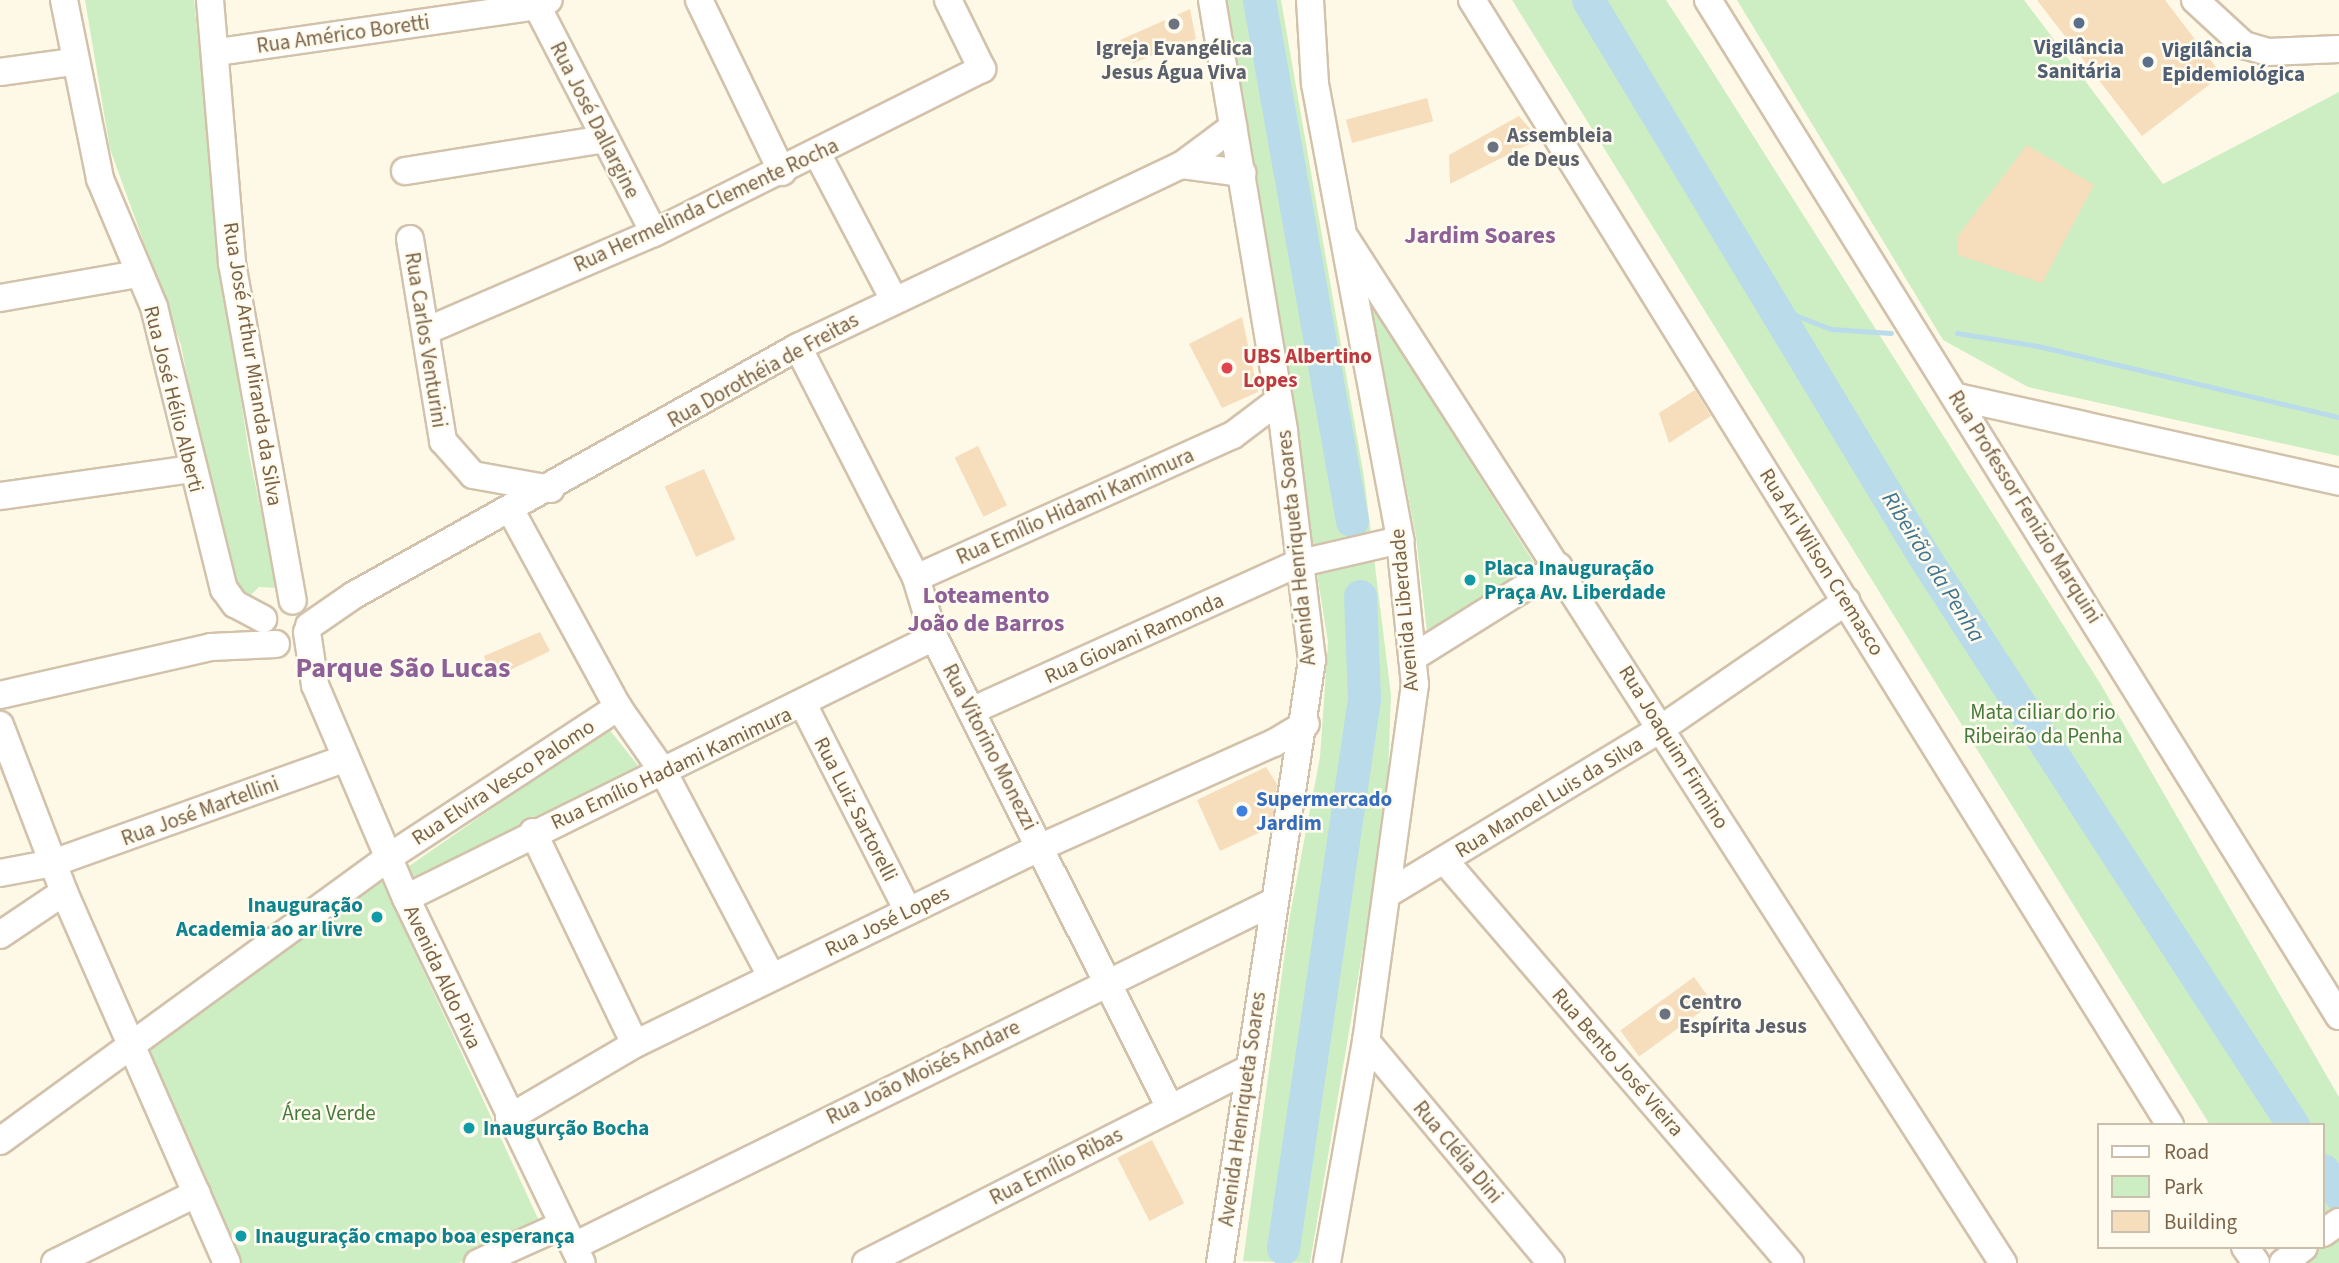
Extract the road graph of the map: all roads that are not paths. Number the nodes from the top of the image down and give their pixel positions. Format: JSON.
{"nodes":[{"id":1,"x":64,"y":0,"type":"edge"},
{"id":2,"x":210,"y":0,"type":"edge"},
{"id":3,"x":699,"y":0,"type":"edge"},
{"id":4,"x":948,"y":0,"type":"edge"},
{"id":5,"x":1212,"y":0,"type":"edge"},
{"id":6,"x":1310,"y":0,"type":"edge"},
{"id":7,"x":1472,"y":0,"type":"edge"},
{"id":8,"x":1708,"y":0,"type":"edge"},
{"id":9,"x":2195,"y":0,"type":"edge"},
{"id":10,"x":543,"y":3,"type":"edge"},
{"id":11,"x":2339,"y":49,"type":"edge"},
{"id":12,"x":218,"y":52,"type":"junction"},
{"id":13,"x":73,"y":62,"type":"junction"},
{"id":14,"x":0,"y":72,"type":"edge"},
{"id":15,"x":1233,"y":127,"type":"junction"},
{"id":16,"x":606,"y":139,"type":"junction"},
{"id":17,"x":818,"y":155,"type":"junction"},
{"id":18,"x":1182,"y":165,"type":"junction"},
{"id":19,"x":405,"y":171,"type":"dead end"},
{"id":20,"x":782,"y":172,"type":"junction"},
{"id":21,"x":1242,"y":173,"type":"junction"},
{"id":22,"x":654,"y":233,"type":"junction"},
{"id":23,"x":1343,"y":234,"type":"junction"},
{"id":24,"x":410,"y":239,"type":"dead end"},
{"id":25,"x":138,"y":274,"type":"junction"},
{"id":26,"x":0,"y":298,"type":"edge"},
{"id":27,"x":894,"y":300,"type":"junction"},
{"id":28,"x":426,"y":331,"type":"junction"},
{"id":29,"x":798,"y":347,"type":"junction"},
{"id":30,"x":1957,"y":397,"type":"junction"},
{"id":31,"x":1278,"y":401,"type":"junction"},
{"id":32,"x":1284,"y":432,"type":"junction"},
{"id":33,"x":1233,"y":435,"type":"junction"},
{"id":34,"x":192,"y":469,"type":"junction"},
{"id":35,"x":2339,"y":482,"type":"edge"},
{"id":36,"x":551,"y":489,"type":"junction"},
{"id":37,"x":0,"y":496,"type":"edge"},
{"id":38,"x":510,"y":509,"type":"junction"},
{"id":39,"x":1400,"y":540,"type":"junction"},
{"id":40,"x":1297,"y":564,"type":"junction"},
{"id":41,"x":1559,"y":566,"type":"junction"},
{"id":42,"x":916,"y":578,"type":"junction"},
{"id":43,"x":1847,"y":601,"type":"junction"},
{"id":44,"x":303,"y":617,"type":"junction"},
{"id":45,"x":263,"y":620,"type":"junction"},
{"id":46,"x":934,"y":638,"type":"junction"},
{"id":47,"x":279,"y":645,"type":"junction"},
{"id":48,"x":211,"y":647,"type":"junction"},
{"id":49,"x":1412,"y":659,"type":"junction"},
{"id":50,"x":315,"y":685,"type":"junction"},
{"id":51,"x":0,"y":695,"type":"edge"},
{"id":52,"x":804,"y":706,"type":"junction"},
{"id":53,"x":618,"y":707,"type":"junction"},
{"id":54,"x":971,"y":711,"type":"junction"},
{"id":55,"x":1306,"y":724,"type":"junction"},
{"id":56,"x":0,"y":725,"type":"edge"},
{"id":57,"x":1662,"y":729,"type":"junction"},
{"id":58,"x":1274,"y":743,"type":"junction"},
{"id":59,"x":1299,"y":757,"type":"junction"},
{"id":60,"x":346,"y":758,"type":"junction"},
{"id":61,"x":664,"y":773,"type":"junction"},
{"id":62,"x":533,"y":832,"type":"junction"},
{"id":63,"x":1041,"y":847,"type":"junction"},
{"id":64,"x":389,"y":857,"type":"junction"},
{"id":65,"x":1445,"y":861,"type":"junction"},
{"id":66,"x":53,"y":863,"type":"junction"},
{"id":67,"x":0,"y":873,"type":"edge"},
{"id":68,"x":64,"y":892,"type":"junction"},
{"id":69,"x":1387,"y":894,"type":"junction"},
{"id":70,"x":406,"y":898,"type":"junction"},
{"id":71,"x":1273,"y":902,"type":"junction"},
{"id":72,"x":908,"y":911,"type":"junction"},
{"id":73,"x":0,"y":935,"type":"edge"},
{"id":74,"x":771,"y":976,"type":"junction"},
{"id":75,"x":1106,"y":981,"type":"junction"},
{"id":76,"x":2339,"y":1016,"type":"edge"},
{"id":77,"x":1366,"y":1041,"type":"junction"},
{"id":78,"x":635,"y":1044,"type":"junction"},
{"id":79,"x":134,"y":1046,"type":"junction"},
{"id":80,"x":1246,"y":1070,"type":"junction"},
{"id":81,"x":1170,"y":1108,"type":"junction"},
{"id":82,"x":509,"y":1118,"type":"junction"},
{"id":83,"x":2168,"y":1123,"type":"edge"},
{"id":84,"x":0,"y":1141,"type":"edge"},
{"id":85,"x":197,"y":1193,"type":"junction"},
{"id":86,"x":573,"y":1245,"type":"edge"},
{"id":87,"x":2301,"y":1249,"type":"edge"},
{"id":88,"x":55,"y":1263,"type":"edge"},
{"id":89,"x":227,"y":1263,"type":"edge"},
{"id":90,"x":478,"y":1263,"type":"edge"},
{"id":91,"x":866,"y":1263,"type":"edge"},
{"id":92,"x":1220,"y":1263,"type":"edge"},
{"id":93,"x":1327,"y":1263,"type":"edge"},
{"id":94,"x":1551,"y":1263,"type":"edge"},
{"id":95,"x":1790,"y":1263,"type":"edge"},
{"id":96,"x":2003,"y":1263,"type":"edge"},
{"id":97,"x":2283,"y":1263,"type":"edge"}],
"edges":[{"from":1,"to":13,"type":"street","name":"Rua José Hélio Alberti"},
{"from":2,"to":12,"type":"street","name":"Rua José Arthur Miranda da Silva"},
{"from":3,"to":20,"type":"street"},
{"from":4,"to":17,"type":"street","name":"Rua Hermelinda Clemente Rocha"},
{"from":5,"to":15,"type":"street","name":"Avenida Henriqueta Soares"},
{"from":6,"to":23,"type":"street","name":"Avenida Liberdade"},
{"from":7,"to":43,"type":"street","name":"Rua Ari Wilson Cremasco"},
{"from":8,"to":30,"type":"street","name":"Rua Professor Fenizio Marquini"},
{"from":9,"to":11,"type":"street"},
{"from":10,"to":12,"type":"street","name":"Rua Américo Boretti"},
{"from":10,"to":16,"type":"street","name":"Rua José Dallargine"},
{"from":12,"to":44,"type":"street","name":"Rua José Arthur Miranda da Silva"},
{"from":13,"to":14,"type":"street"},
{"from":13,"to":25,"type":"street","name":"Rua José Hélio Alberti"},
{"from":15,"to":18,"type":"street","name":"Rua Dorothéia de Freitas"},
{"from":15,"to":21,"type":"street","name":"Avenida Henriqueta Soares"},
{"from":16,"to":19,"type":"street"},
{"from":16,"to":22,"type":"street","name":"Rua José Dallargine"},
{"from":17,"to":20,"type":"street","name":"Rua Hermelinda Clemente Rocha"},
{"from":17,"to":27,"type":"street"},
{"from":18,"to":21,"type":"street"},
{"from":18,"to":27,"type":"street","name":"Rua Dorothéia de Freitas"},
{"from":20,"to":22,"type":"street","name":"Rua Hermelinda Clemente Rocha"},
{"from":21,"to":31,"type":"street","name":"Avenida Henriqueta Soares"},
{"from":22,"to":28,"type":"street","name":"Rua Hermelinda Clemente Rocha"},
{"from":23,"to":39,"type":"street","name":"Avenida Liberdade"},
{"from":23,"to":41,"type":"street","name":"Rua Joaquim Firmino"},
{"from":24,"to":28,"type":"street","name":"Rua Carlos Venturini"},
{"from":25,"to":26,"type":"street"},
{"from":25,"to":34,"type":"street","name":"Rua José Hélio Alberti"},
{"from":27,"to":29,"type":"street","name":"Rua Dorothéia de Freitas"},
{"from":28,"to":36,"type":"street","name":"Rua Carlos Venturini"},
{"from":29,"to":36,"type":"street","name":"Rua Dorothéia de Freitas"},
{"from":29,"to":42,"type":"street","name":"Rua Vitorino Monezzi"},
{"from":30,"to":35,"type":"street"},
{"from":30,"to":76,"type":"street","name":"Rua Professor Fenizio Marquini"},
{"from":31,"to":32,"type":"street","name":"Avenida Henriqueta Soares"},
{"from":31,"to":33,"type":"street","name":"Rua Emílio Hidami Kamimura"},
{"from":32,"to":33,"type":"street","name":"Rua Emílio Hidami Kamimura"},
{"from":32,"to":40,"type":"street","name":"Avenida Henriqueta Soares"},
{"from":33,"to":42,"type":"street","name":"Rua Emílio Hidami Kamimura"},
{"from":34,"to":37,"type":"street"},
{"from":34,"to":45,"type":"street","name":"Rua José Hélio Alberti"},
{"from":36,"to":38,"type":"street","name":"Rua Dorothéia de Freitas"},
{"from":38,"to":44,"type":"street","name":"Rua Dorothéia de Freitas"},
{"from":38,"to":53,"type":"street","name":"Rua Elvira Vesco Palomo"},
{"from":39,"to":40,"type":"street","name":"Rua Giovani Ramonda"},
{"from":39,"to":49,"type":"street","name":"Avenida Liberdade"},
{"from":40,"to":54,"type":"street","name":"Rua Giovani Ramonda"},
{"from":40,"to":55,"type":"street","name":"Avenida Henriqueta Soares"},
{"from":41,"to":49,"type":"street"},
{"from":41,"to":57,"type":"street","name":"Rua Joaquim Firmino"},
{"from":42,"to":46,"type":"street","name":"Rua Vitorino Monezzi"},
{"from":43,"to":57,"type":"street","name":"Rua Manoel Luis da Silva"},
{"from":43,"to":83,"type":"street","name":"Rua Ari Wilson Cremasco"},
{"from":44,"to":45,"type":"street"},
{"from":44,"to":47,"type":"street"},
{"from":44,"to":50,"type":"street","name":"Avenida Aldo Piva"},
{"from":45,"to":47,"type":"street"},
{"from":45,"to":48,"type":"street"},
{"from":46,"to":52,"type":"street","name":"Rua Emílio Hadami Kamimura"},
{"from":46,"to":54,"type":"street","name":"Rua Vitorino Monezzi"},
{"from":47,"to":48,"type":"street"},
{"from":47,"to":50,"type":"street","name":"Avenida Aldo Piva"},
{"from":48,"to":51,"type":"street"},
{"from":49,"to":69,"type":"street","name":"Avenida Liberdade"},
{"from":50,"to":60,"type":"street","name":"Avenida Aldo Piva"},
{"from":52,"to":61,"type":"street","name":"Rua Emílio Hadami Kamimura"},
{"from":52,"to":72,"type":"street","name":"Rua Luiz Sartorelli"},
{"from":53,"to":61,"type":"street","name":"Rua Elvira Vesco Palomo"},
{"from":53,"to":64,"type":"street","name":"Rua Elvira Vesco Palomo"},
{"from":54,"to":63,"type":"street","name":"Rua Vitorino Monezzi"},
{"from":55,"to":58,"type":"street","name":"Rua José Lopes"},
{"from":55,"to":59,"type":"street","name":"Avenida Henriqueta Soares"},
{"from":56,"to":66,"type":"street"},
{"from":57,"to":65,"type":"street","name":"Rua Manoel Luis da Silva"},
{"from":57,"to":96,"type":"street","name":"Rua Joaquim Firmino"},
{"from":58,"to":59,"type":"street"},
{"from":58,"to":63,"type":"street","name":"Rua José Lopes"},
{"from":59,"to":71,"type":"street","name":"Avenida Henriqueta Soares"},
{"from":60,"to":64,"type":"street","name":"Avenida Aldo Piva"},
{"from":60,"to":66,"type":"street","name":"Rua José Martellini"},
{"from":61,"to":62,"type":"street","name":"Rua Emílio Hadami Kamimura"},
{"from":61,"to":74,"type":"street","name":"Rua Elvira Vesco Palomo"},
{"from":62,"to":70,"type":"street","name":"Rua Emílio Hadami Kamimura"},
{"from":62,"to":78,"type":"street"},
{"from":63,"to":72,"type":"street","name":"Rua José Lopes"},
{"from":63,"to":75,"type":"street","name":"Rua Vitorino Monezzi"},
{"from":64,"to":70,"type":"street","name":"Avenida Aldo Piva"},
{"from":64,"to":79,"type":"street","name":"Rua Elvira Vesco Palomo"},
{"from":65,"to":69,"type":"street","name":"Rua Manoel Luis da Silva"},
{"from":65,"to":95,"type":"street","name":"Rua Bento José Vieira"},
{"from":66,"to":67,"type":"street","name":"Rua José Martellini"},
{"from":66,"to":68,"type":"street"},
{"from":68,"to":73,"type":"street"},
{"from":68,"to":79,"type":"street"},
{"from":69,"to":77,"type":"street","name":"Avenida Liberdade"},
{"from":70,"to":82,"type":"street","name":"Avenida Aldo Piva"},
{"from":71,"to":75,"type":"street","name":"Rua João Moisés Andare"},
{"from":71,"to":80,"type":"street","name":"Avenida Henriqueta Soares"},
{"from":72,"to":74,"type":"street","name":"Rua José Lopes"},
{"from":74,"to":78,"type":"street","name":"Rua José Lopes"},
{"from":75,"to":81,"type":"street","name":"Rua Vitorino Monezzi"},
{"from":75,"to":86,"type":"street","name":"Rua João Moisés Andare"},
{"from":77,"to":93,"type":"street","name":"Avenida Liberdade"},
{"from":77,"to":94,"type":"street","name":"Rua Clélia Dini"},
{"from":78,"to":82,"type":"street","name":"Rua José Lopes"},
{"from":79,"to":84,"type":"street","name":"Rua Elvira Vesco Palomo"},
{"from":79,"to":85,"type":"street"},
{"from":80,"to":81,"type":"street","name":"Rua Emílio Ribas"},
{"from":80,"to":92,"type":"street","name":"Avenida Henriqueta Soares"},
{"from":81,"to":91,"type":"street","name":"Rua Emílio Ribas"},
{"from":82,"to":86,"type":"street","name":"Avenida Aldo Piva"},
{"from":85,"to":88,"type":"street"},
{"from":85,"to":89,"type":"street"},
{"from":86,"to":90,"type":"street","name":"Rua João Moisés Andare"},
{"from":87,"to":97,"type":"street"}]}
